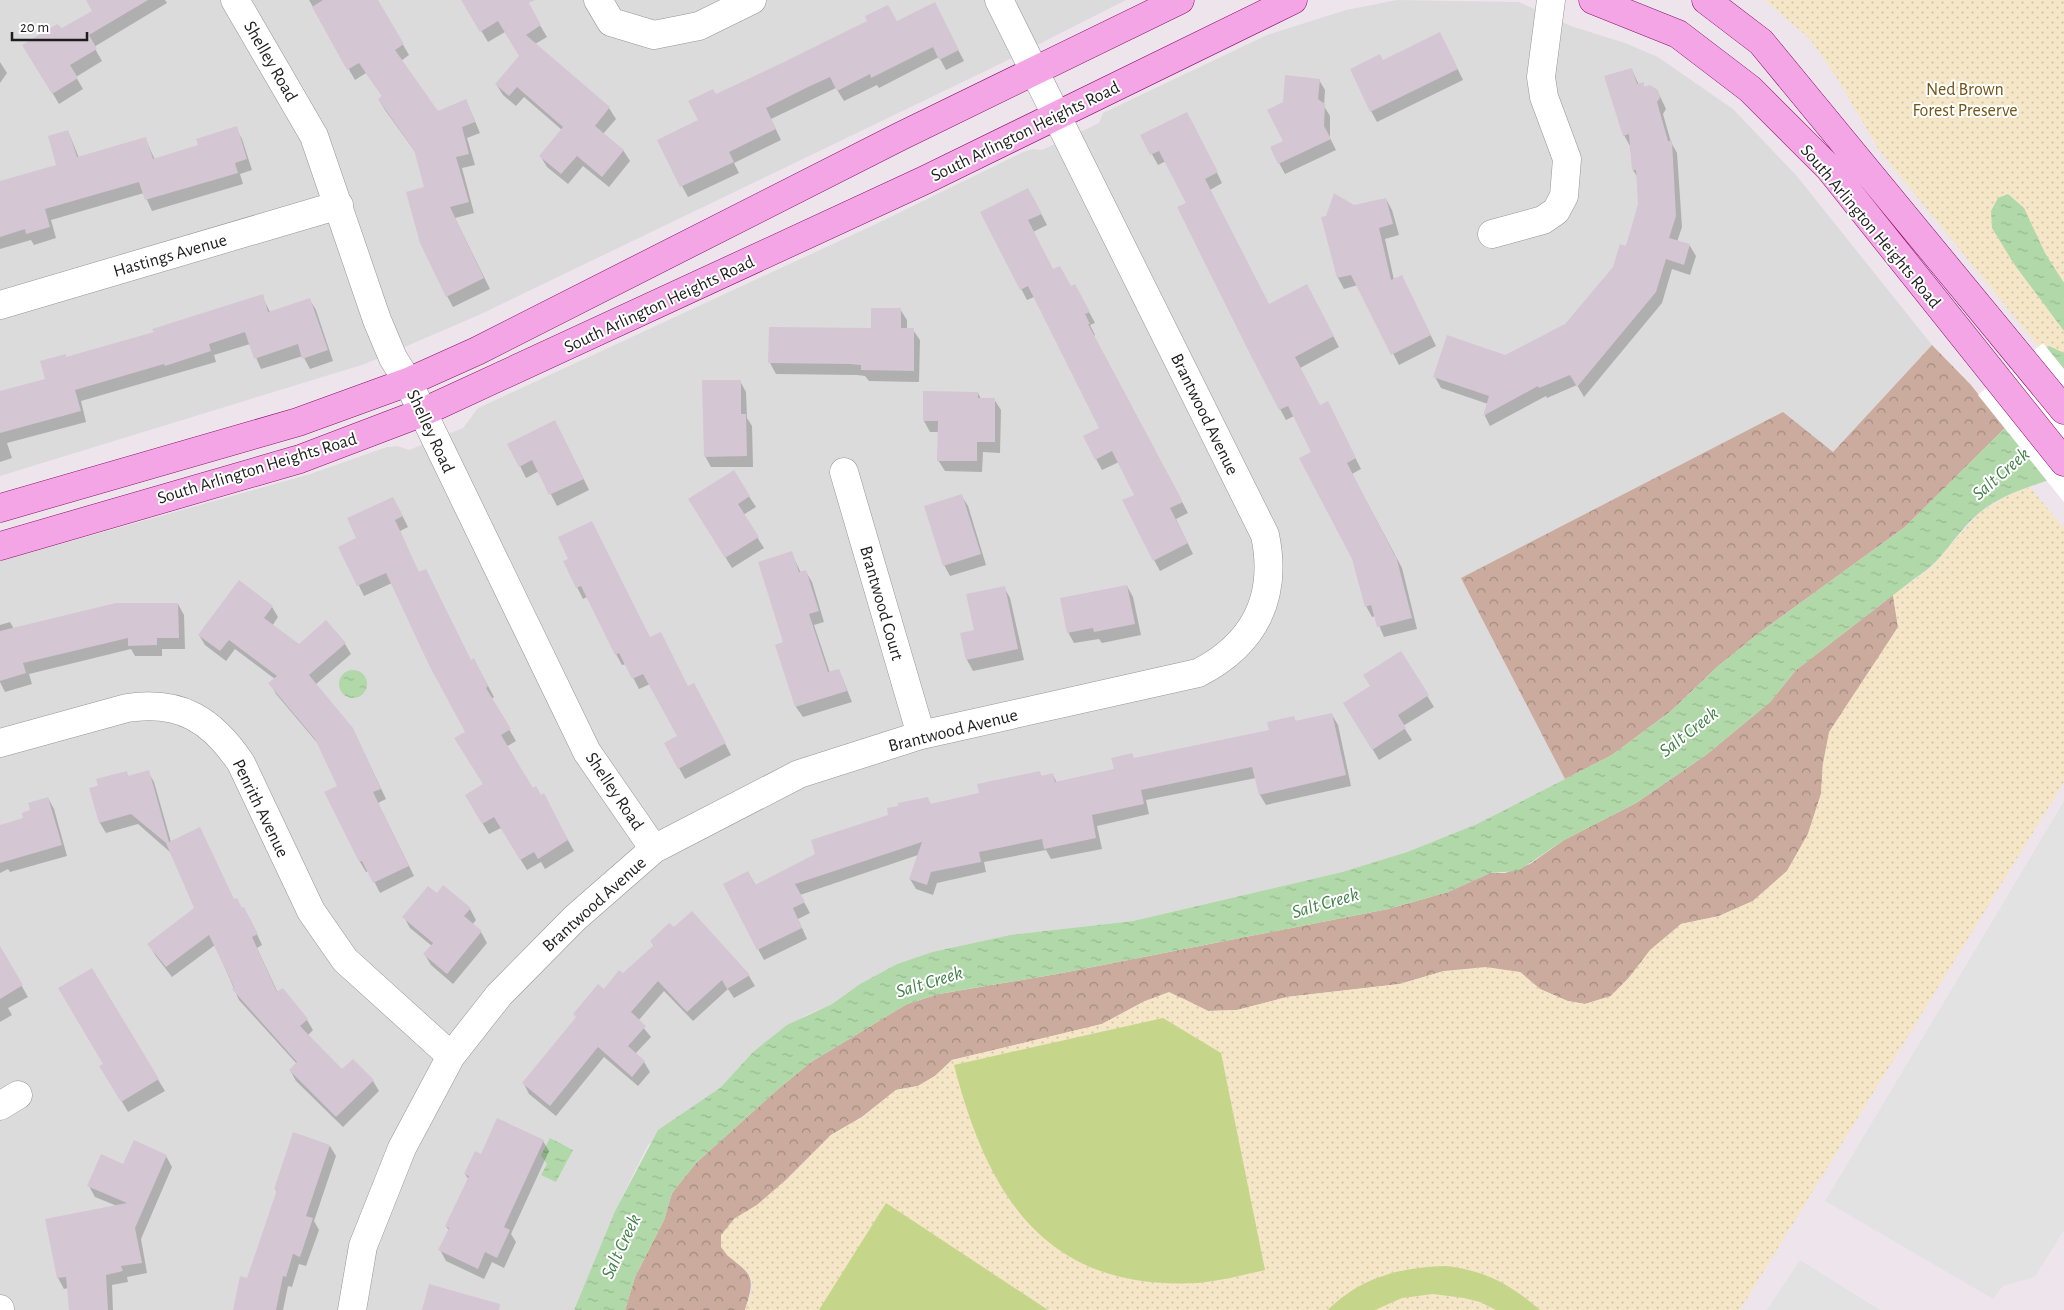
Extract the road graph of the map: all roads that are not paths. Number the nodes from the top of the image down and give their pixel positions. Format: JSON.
{"nodes":[{"id":1,"x":235,"y":0,"type":"edge"},
{"id":2,"x":598,"y":0,"type":"edge"},
{"id":3,"x":752,"y":0,"type":"edge"},
{"id":4,"x":999,"y":0,"type":"edge"},
{"id":5,"x":1180,"y":0,"type":"edge"},
{"id":6,"x":1293,"y":0,"type":"edge"},
{"id":7,"x":1551,"y":0,"type":"edge"},
{"id":8,"x":1593,"y":0,"type":"edge"},
{"id":9,"x":1706,"y":0,"type":"edge"},
{"id":10,"x":1035,"y":71,"type":"junction"},
{"id":11,"x":1058,"y":115,"type":"junction"},
{"id":12,"x":339,"y":206,"type":"junction"},
{"id":13,"x":1492,"y":234,"type":"dead end"},
{"id":14,"x":0,"y":305,"type":"edge"},
{"id":15,"x":408,"y":382,"type":"junction"},
{"id":16,"x":2064,"y":410,"type":"edge"},
{"id":17,"x":421,"y":413,"type":"junction"},
{"id":18,"x":2064,"y":462,"type":"edge"},
{"id":19,"x":844,"y":472,"type":"dead end"},
{"id":20,"x":0,"y":508,"type":"edge"},
{"id":21,"x":0,"y":546,"type":"edge"},
{"id":22,"x":921,"y":735,"type":"junction"},
{"id":23,"x":0,"y":743,"type":"edge"},
{"id":24,"x":654,"y":849,"type":"junction"},
{"id":25,"x":451,"y":1056,"type":"junction"},
{"id":26,"x":352,"y":1310,"type":"edge"}],
"edges":[{"from":1,"to":12,"type":"street","name":"Shelley Road"},
{"from":2,"to":3,"type":"street"},
{"from":4,"to":10,"type":"street","name":"Brantwood Avenue"},
{"from":5,"to":10,"type":"main road","name":"South Arlington Heights Road"},
{"from":6,"to":11,"type":"main road","name":"South Arlington Heights Road"},
{"from":7,"to":13,"type":"street"},
{"from":8,"to":18,"type":"main road","name":"South Arlington Heights Road"},
{"from":9,"to":16,"type":"main road","name":"South Arlington Heights Road"},
{"from":10,"to":11,"type":"street","name":"Brantwood Avenue"},
{"from":10,"to":15,"type":"main road","name":"South Arlington Heights Road"},
{"from":11,"to":17,"type":"main road","name":"South Arlington Heights Road"},
{"from":11,"to":22,"type":"street","name":"Brantwood Avenue"},
{"from":12,"to":14,"type":"street","name":"Hastings Avenue"},
{"from":12,"to":15,"type":"street","name":"Shelley Road"},
{"from":15,"to":17,"type":"street","name":"Shelley Road"},
{"from":15,"to":20,"type":"main road","name":"South Arlington Heights Road"},
{"from":17,"to":21,"type":"main road","name":"South Arlington Heights Road"},
{"from":17,"to":24,"type":"street","name":"Shelley Road"},
{"from":19,"to":22,"type":"street","name":"Brantwood Court"},
{"from":22,"to":24,"type":"street","name":"Brantwood Avenue"},
{"from":23,"to":25,"type":"street","name":"Penrith Avenue"},
{"from":24,"to":25,"type":"street","name":"Brantwood Avenue"},
{"from":25,"to":26,"type":"street","name":"Brantwood Avenue"}]}
